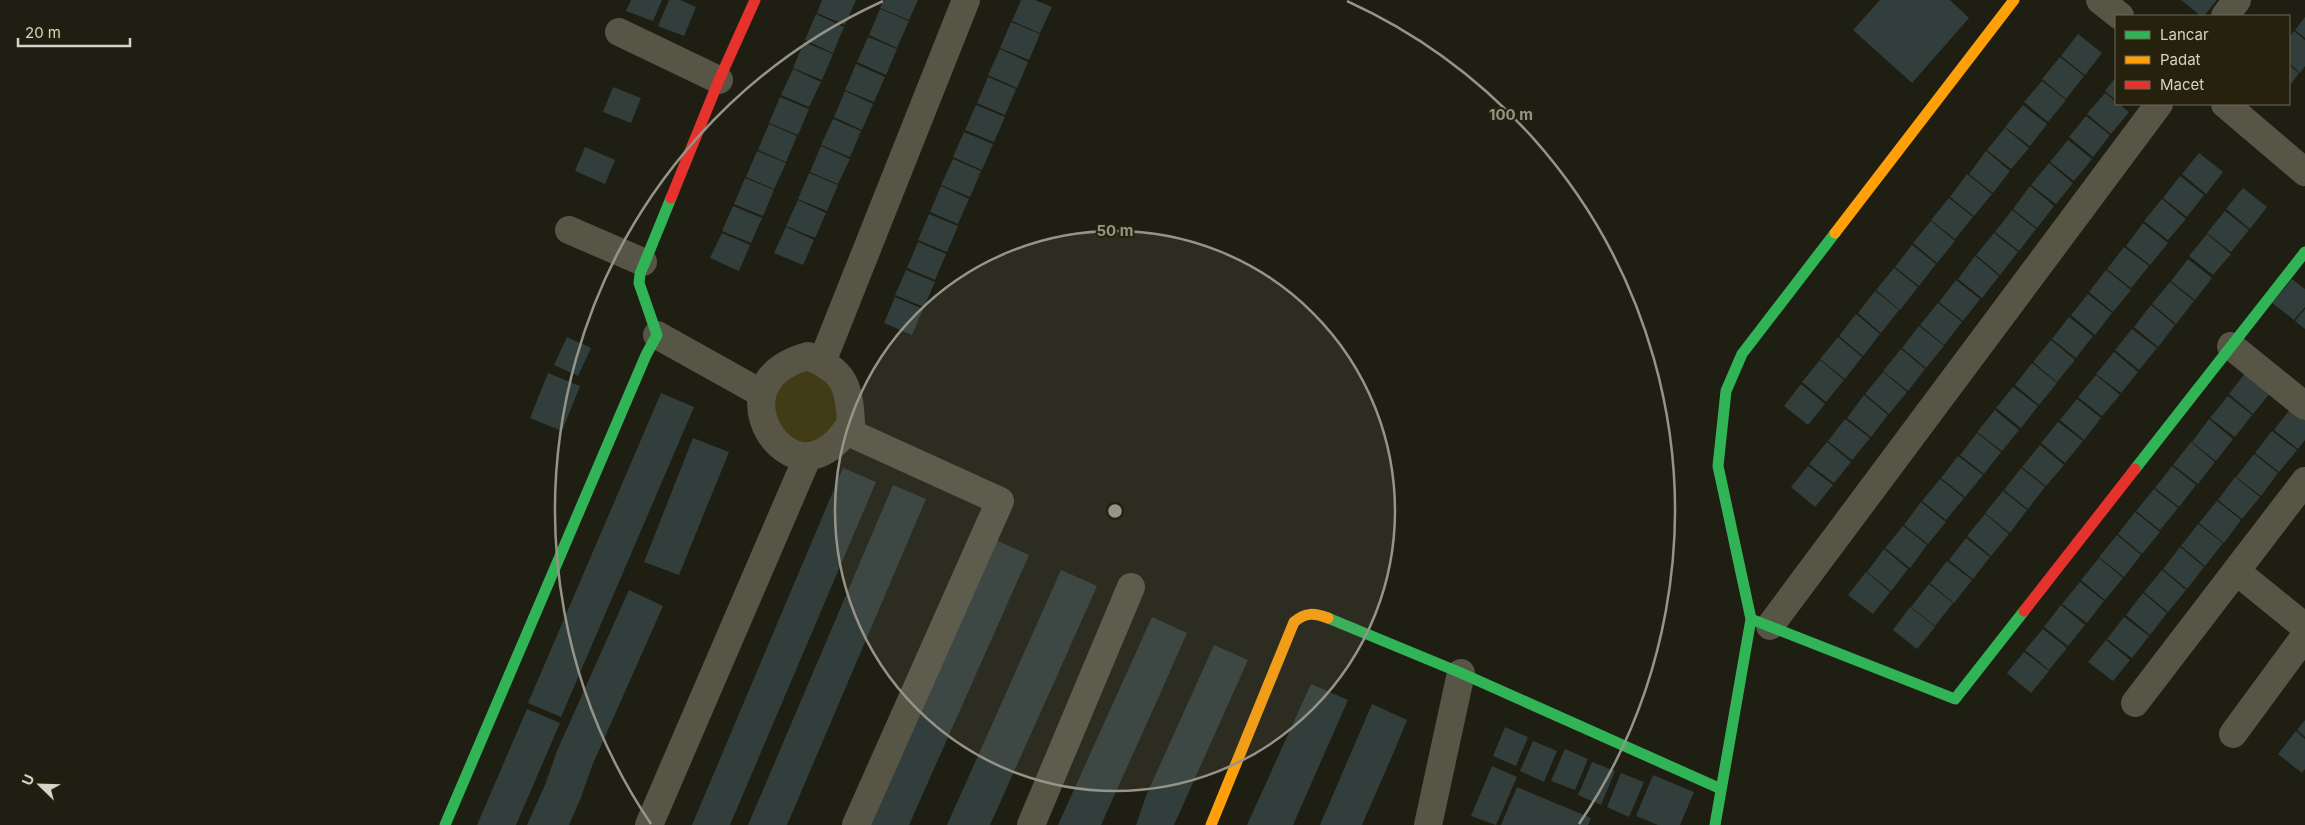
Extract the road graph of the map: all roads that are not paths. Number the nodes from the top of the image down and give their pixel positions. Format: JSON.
{"nodes":[{"id":1,"x":755,"y":0,"type":"edge"},
{"id":2,"x":966,"y":0,"type":"edge"},
{"id":3,"x":2014,"y":0,"type":"edge"},
{"id":4,"x":2100,"y":0,"type":"edge"},
{"id":5,"x":2237,"y":0,"type":"edge"},
{"id":6,"x":2119,"y":15,"type":"edge"},
{"id":7,"x":2226,"y":15,"type":"edge"},
{"id":8,"x":619,"y":32,"type":"dead end"},
{"id":9,"x":719,"y":80,"type":"junction"},
{"id":10,"x":2158,"y":105,"type":"edge"},
{"id":11,"x":2226,"y":105,"type":"edge"},
{"id":12,"x":2305,"y":172,"type":"edge"},
{"id":13,"x":569,"y":230,"type":"dead end"},
{"id":14,"x":2305,"y":252,"type":"edge"},
{"id":15,"x":643,"y":262,"type":"junction"},
{"id":16,"x":657,"y":335,"type":"junction"},
{"id":17,"x":2231,"y":346,"type":"junction"},
{"id":18,"x":822,"y":362,"type":"junction"},
{"id":19,"x":761,"y":393,"type":"junction"},
{"id":20,"x":2305,"y":406,"type":"edge"},
{"id":21,"x":846,"y":430,"type":"junction"},
{"id":22,"x":808,"y":456,"type":"junction"},
{"id":23,"x":2305,"y":481,"type":"edge"},
{"id":24,"x":2236,"y":571,"type":"junction"},
{"id":25,"x":1131,"y":586,"type":"dead end"},
{"id":26,"x":1760,"y":622,"type":"junction"},
{"id":27,"x":2305,"y":627,"type":"edge"},
{"id":28,"x":2305,"y":636,"type":"edge"},
{"id":29,"x":1461,"y":673,"type":"junction"},
{"id":30,"x":2135,"y":703,"type":"dead end"},
{"id":31,"x":2233,"y":734,"type":"dead end"},
{"id":32,"x":1721,"y":789,"type":"junction"},
{"id":33,"x":445,"y":825,"type":"edge"},
{"id":34,"x":649,"y":825,"type":"edge"},
{"id":35,"x":856,"y":825,"type":"edge"},
{"id":36,"x":1031,"y":825,"type":"edge"},
{"id":37,"x":1211,"y":825,"type":"edge"},
{"id":38,"x":1428,"y":825,"type":"edge"},
{"id":39,"x":1715,"y":825,"type":"edge"}],
"edges":[{"from":1,"to":9,"type":"street"},
{"from":2,"to":18,"type":"street"},
{"from":3,"to":26,"type":"street"},
{"from":4,"to":6,"type":"street"},
{"from":5,"to":7,"type":"street"},
{"from":8,"to":9,"type":"street"},
{"from":9,"to":15,"type":"street"},
{"from":10,"to":26,"type":"street"},
{"from":11,"to":12,"type":"street"},
{"from":13,"to":15,"type":"street"},
{"from":14,"to":17,"type":"street"},
{"from":15,"to":16,"type":"street"},
{"from":16,"to":19,"type":"street"},
{"from":16,"to":33,"type":"street"},
{"from":17,"to":20,"type":"street"},
{"from":17,"to":26,"type":"street"},
{"from":18,"to":19,"type":"street"},
{"from":18,"to":21,"type":"street"},
{"from":19,"to":22,"type":"street"},
{"from":21,"to":22,"type":"street"},
{"from":21,"to":35,"type":"street"},
{"from":22,"to":34,"type":"street"},
{"from":23,"to":24,"type":"street"},
{"from":24,"to":27,"type":"street"},
{"from":24,"to":30,"type":"street"},
{"from":25,"to":36,"type":"street"},
{"from":26,"to":32,"type":"street"},
{"from":28,"to":31,"type":"street"},
{"from":29,"to":32,"type":"street"},
{"from":29,"to":37,"type":"street"},
{"from":29,"to":38,"type":"street"},
{"from":32,"to":39,"type":"street"}]}
